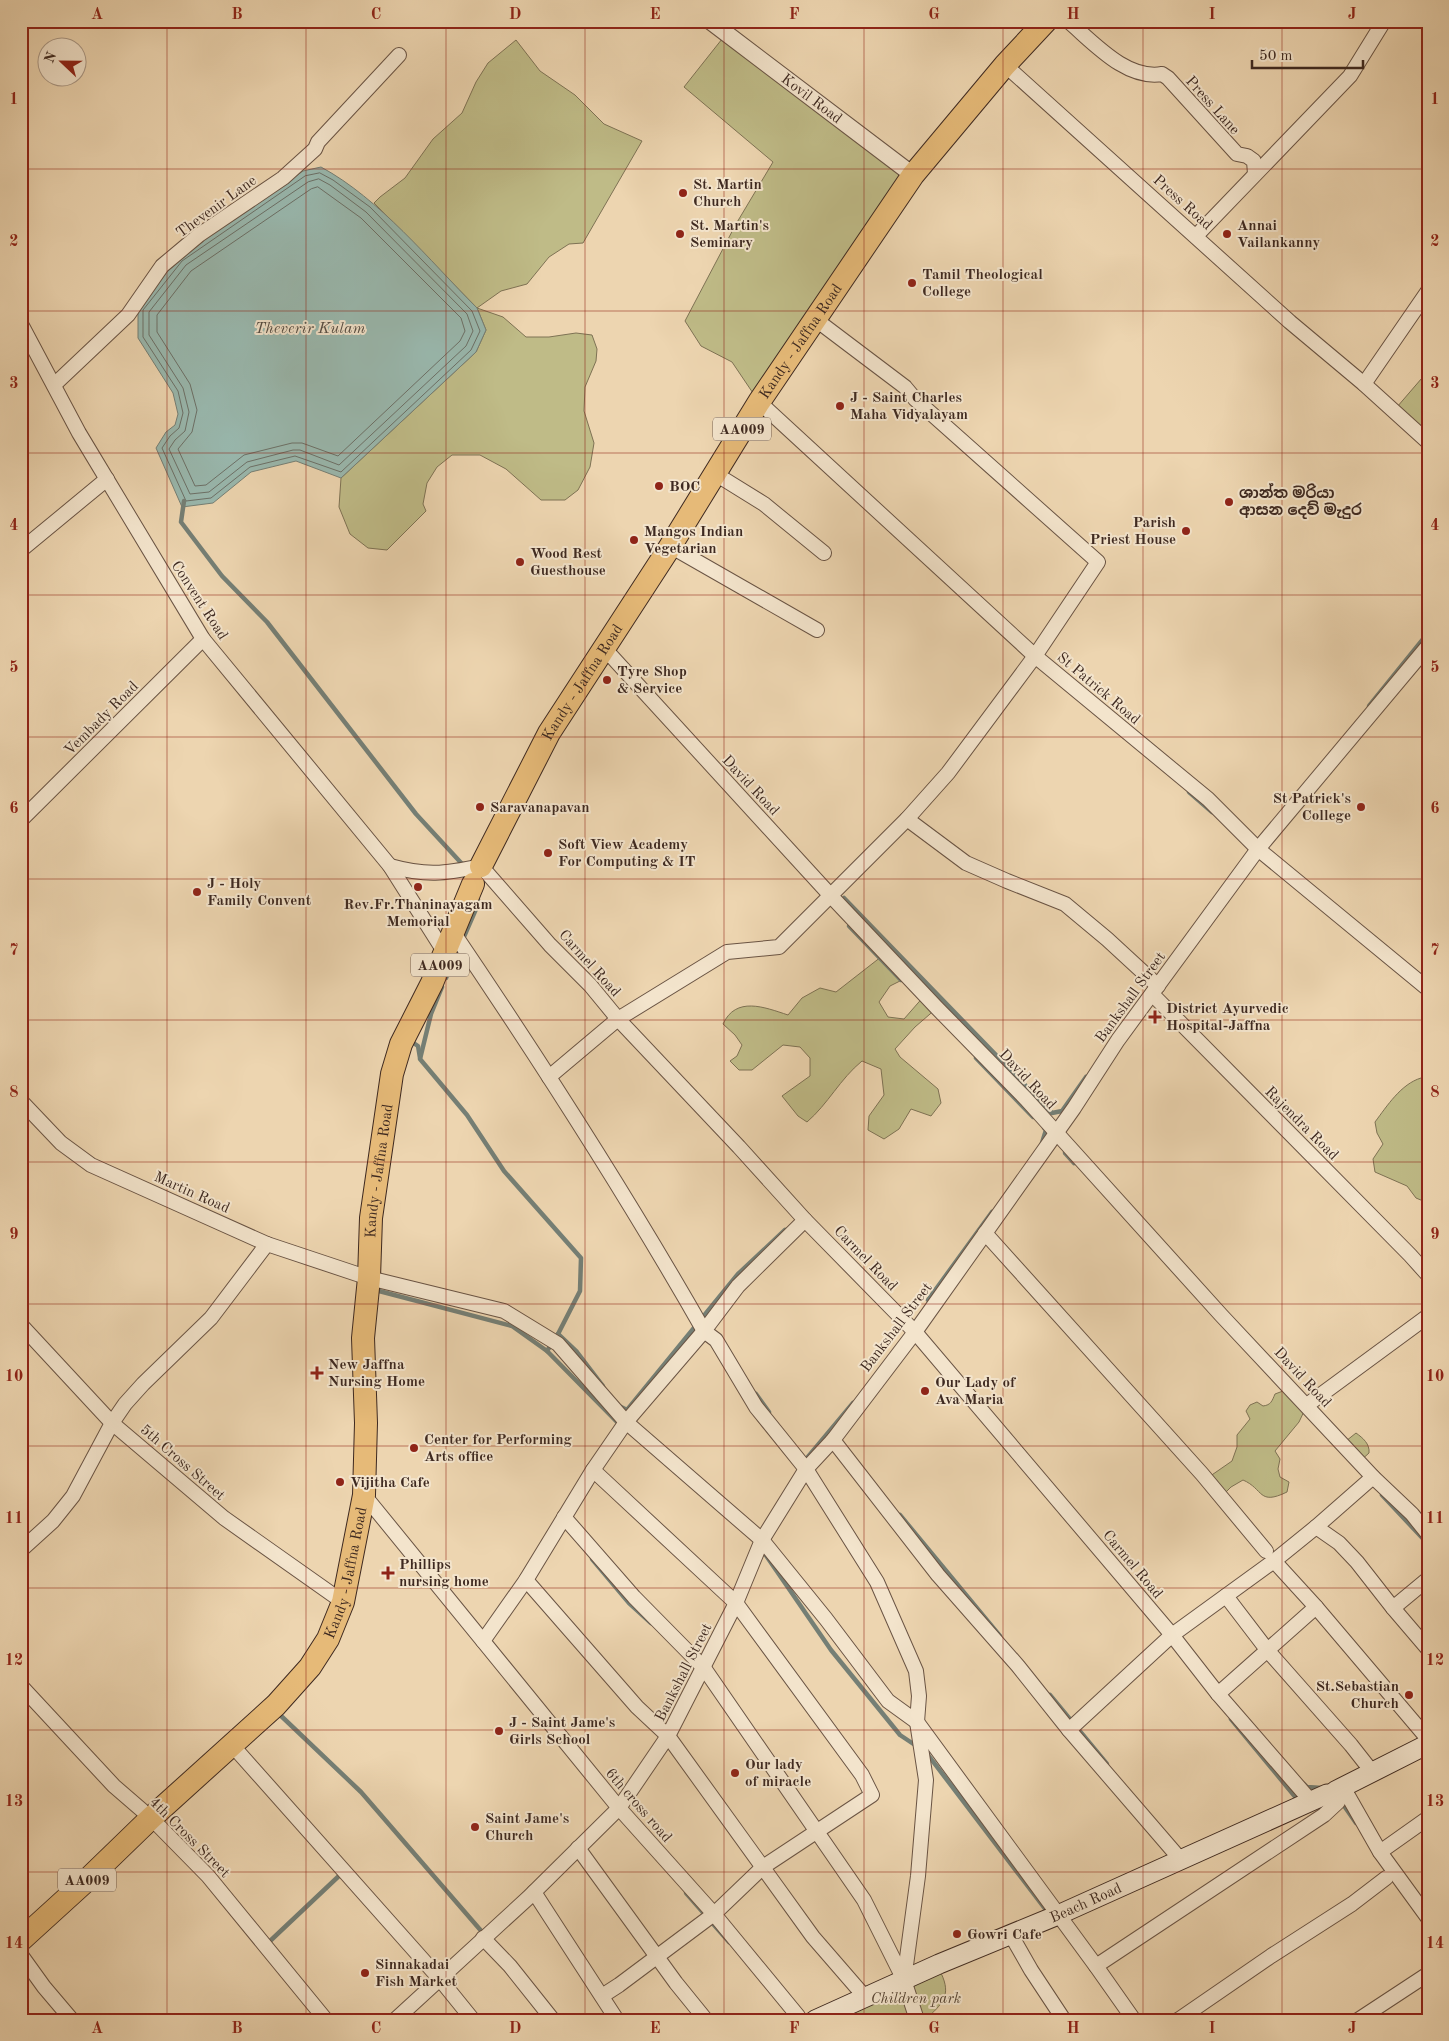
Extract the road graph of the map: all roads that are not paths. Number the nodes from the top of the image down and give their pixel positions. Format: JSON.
{"nodes":[{"id":1,"x":710,"y":21,"type":"edge"},
{"id":2,"x":1046,"y":21,"type":"edge"},
{"id":3,"x":1068,"y":21,"type":"edge"},
{"id":4,"x":1384,"y":21,"type":"edge"},
{"id":5,"x":399,"y":54,"type":"dead end"},
{"id":6,"x":1005,"y":65,"type":"junction"},
{"id":7,"x":1255,"y":174,"type":"junction"},
{"id":8,"x":913,"y":175,"type":"junction"},
{"id":9,"x":1196,"y":236,"type":"junction"},
{"id":10,"x":1428,"y":291,"type":"edge"},
{"id":11,"x":815,"y":319,"type":"junction"},
{"id":12,"x":21,"y":324,"type":"edge"},
{"id":13,"x":1364,"y":384,"type":"junction"},
{"id":14,"x":54,"y":386,"type":"junction"},
{"id":15,"x":759,"y":402,"type":"junction"},
{"id":16,"x":1428,"y":442,"type":"edge"},
{"id":17,"x":714,"y":473,"type":"junction"},
{"id":18,"x":107,"y":479,"type":"junction"},
{"id":19,"x":670,"y":546,"type":"junction"},
{"id":20,"x":21,"y":550,"type":"edge"},
{"id":21,"x":824,"y":553,"type":"dead end"},
{"id":22,"x":817,"y":630,"type":"dead end"},
{"id":23,"x":203,"y":639,"type":"junction"},
{"id":24,"x":1428,"y":646,"type":"edge"},
{"id":25,"x":604,"y":648,"type":"junction"},
{"id":26,"x":1035,"y":656,"type":"junction"},
{"id":27,"x":907,"y":819,"type":"junction"},
{"id":28,"x":21,"y":820,"type":"edge"},
{"id":29,"x":1258,"y":850,"type":"junction"},
{"id":30,"x":390,"y":866,"type":"junction"},
{"id":31,"x":477,"y":875,"type":"junction"},
{"id":32,"x":831,"y":896,"type":"junction"},
{"id":33,"x":453,"y":932,"type":"junction"},
{"id":34,"x":445,"y":953,"type":"junction"},
{"id":35,"x":1428,"y":989,"type":"edge"},
{"id":36,"x":1155,"y":990,"type":"junction"},
{"id":37,"x":618,"y":1019,"type":"junction"},
{"id":38,"x":549,"y":1078,"type":"junction"},
{"id":39,"x":21,"y":1101,"type":"edge"},
{"id":40,"x":1055,"y":1132,"type":"junction"},
{"id":41,"x":805,"y":1220,"type":"junction"},
{"id":42,"x":985,"y":1233,"type":"junction"},
{"id":43,"x":267,"y":1244,"type":"junction"},
{"id":44,"x":1428,"y":1275,"type":"edge"},
{"id":45,"x":369,"y":1278,"type":"junction"},
{"id":46,"x":1428,"y":1316,"type":"edge"},
{"id":47,"x":21,"y":1325,"type":"edge"},
{"id":48,"x":704,"y":1331,"type":"junction"},
{"id":49,"x":915,"y":1332,"type":"junction"},
{"id":50,"x":1307,"y":1406,"type":"junction"},
{"id":51,"x":626,"y":1422,"type":"junction"},
{"id":52,"x":112,"y":1423,"type":"junction"},
{"id":53,"x":832,"y":1440,"type":"junction"},
{"id":54,"x":806,"y":1469,"type":"junction"},
{"id":55,"x":593,"y":1470,"type":"junction"},
{"id":56,"x":1373,"y":1477,"type":"junction"},
{"id":57,"x":364,"y":1495,"type":"junction"},
{"id":58,"x":564,"y":1517,"type":"junction"},
{"id":59,"x":1316,"y":1527,"type":"junction"},
{"id":60,"x":1428,"y":1534,"type":"edge"},
{"id":61,"x":762,"y":1540,"type":"junction"},
{"id":62,"x":21,"y":1550,"type":"edge"},
{"id":63,"x":1270,"y":1556,"type":"junction"},
{"id":64,"x":1428,"y":1578,"type":"edge"},
{"id":65,"x":526,"y":1580,"type":"junction"},
{"id":66,"x":1226,"y":1596,"type":"junction"},
{"id":67,"x":343,"y":1602,"type":"junction"},
{"id":68,"x":736,"y":1603,"type":"junction"},
{"id":69,"x":1316,"y":1607,"type":"junction"},
{"id":70,"x":1393,"y":1608,"type":"junction"},
{"id":71,"x":1172,"y":1635,"type":"junction"},
{"id":72,"x":483,"y":1641,"type":"junction"},
{"id":73,"x":1428,"y":1649,"type":"edge"},
{"id":74,"x":1268,"y":1651,"type":"junction"},
{"id":75,"x":704,"y":1668,"type":"junction"},
{"id":76,"x":21,"y":1686,"type":"edge"},
{"id":77,"x":1218,"y":1694,"type":"junction"},
{"id":78,"x":917,"y":1722,"type":"junction"},
{"id":79,"x":1069,"y":1730,"type":"junction"},
{"id":80,"x":668,"y":1736,"type":"junction"},
{"id":81,"x":1428,"y":1739,"type":"edge"},
{"id":82,"x":1428,"y":1744,"type":"edge"},
{"id":83,"x":232,"y":1745,"type":"junction"},
{"id":84,"x":1372,"y":1773,"type":"junction"},
{"id":85,"x":1329,"y":1793,"type":"junction"},
{"id":86,"x":618,"y":1808,"type":"junction"},
{"id":87,"x":151,"y":1818,"type":"junction"},
{"id":88,"x":1428,"y":1818,"type":"edge"},
{"id":89,"x":816,"y":1831,"type":"junction"},
{"id":90,"x":578,"y":1848,"type":"junction"},
{"id":91,"x":1380,"y":1852,"type":"junction"},
{"id":92,"x":1181,"y":1860,"type":"junction"},
{"id":93,"x":763,"y":1867,"type":"junction"},
{"id":94,"x":1386,"y":1878,"type":"dead end"},
{"id":95,"x":534,"y":1892,"type":"junction"},
{"id":96,"x":714,"y":1914,"type":"junction"},
{"id":97,"x":1058,"y":1916,"type":"junction"},
{"id":98,"x":1428,"y":1918,"type":"edge"},
{"id":99,"x":1011,"y":1935,"type":"junction"},
{"id":100,"x":483,"y":1938,"type":"junction"},
{"id":101,"x":21,"y":1940,"type":"edge"},
{"id":102,"x":21,"y":1955,"type":"edge"},
{"id":103,"x":657,"y":1957,"type":"junction"},
{"id":104,"x":1096,"y":1966,"type":"junction"},
{"id":105,"x":1428,"y":1974,"type":"edge"},
{"id":106,"x":439,"y":1978,"type":"junction"},
{"id":107,"x":904,"y":1980,"type":"junction"},
{"id":108,"x":602,"y":1996,"type":"junction"},
{"id":109,"x":866,"y":1997,"type":"junction"},
{"id":110,"x":807,"y":2018,"type":"edge"},
{"id":111,"x":72,"y":2020,"type":"edge"},
{"id":112,"x":326,"y":2020,"type":"edge"},
{"id":113,"x":395,"y":2020,"type":"edge"},
{"id":114,"x":473,"y":2020,"type":"edge"},
{"id":115,"x":553,"y":2020,"type":"edge"},
{"id":116,"x":617,"y":2020,"type":"edge"},
{"id":117,"x":706,"y":2020,"type":"edge"},
{"id":118,"x":917,"y":2020,"type":"edge"},
{"id":119,"x":1064,"y":2020,"type":"edge"},
{"id":120,"x":1134,"y":2020,"type":"edge"},
{"id":121,"x":1178,"y":2020,"type":"edge"},
{"id":122,"x":1358,"y":2020,"type":"edge"}],
"edges":[{"from":1,"to":8,"type":"street","name":"Kovil Road"},
{"from":2,"to":6,"type":"highway","name":"Kandy - Jaffna Road","number":"AA009"},
{"from":3,"to":7,"type":"street","name":"Press Lane"},
{"from":4,"to":7,"type":"street"},
{"from":5,"to":14,"type":"street","name":"Thevenir Lane"},
{"from":6,"to":8,"type":"highway","name":"Kandy - Jaffna Road","number":"AA009"},
{"from":6,"to":9,"type":"street","name":"Press Road"},
{"from":7,"to":9,"type":"street"},
{"from":8,"to":11,"type":"highway","name":"Kandy - Jaffna Road","number":"AA009"},
{"from":9,"to":13,"type":"street","name":"Press Road"},
{"from":10,"to":13,"type":"street"},
{"from":11,"to":15,"type":"highway","name":"Kandy - Jaffna Road","number":"AA009"},
{"from":11,"to":26,"type":"street"},
{"from":12,"to":14,"type":"street","name":"Convent Road"},
{"from":13,"to":16,"type":"street","name":"Press Road"},
{"from":14,"to":18,"type":"street","name":"Convent Road"},
{"from":15,"to":17,"type":"highway","name":"Kandy - Jaffna Road","number":"AA009"},
{"from":15,"to":26,"type":"street","name":"St Patrick Road"},
{"from":17,"to":19,"type":"highway","name":"Kandy - Jaffna Road","number":"AA009"},
{"from":17,"to":21,"type":"street"},
{"from":18,"to":20,"type":"street"},
{"from":18,"to":23,"type":"street","name":"Convent Road"},
{"from":19,"to":22,"type":"street"},
{"from":19,"to":25,"type":"highway","name":"Kandy - Jaffna Road","number":"AA009"},
{"from":23,"to":28,"type":"street","name":"Vembady Road"},
{"from":23,"to":30,"type":"street","name":"Convent Road"},
{"from":24,"to":29,"type":"street","name":"Bankshall Street"},
{"from":25,"to":31,"type":"highway","name":"Kandy - Jaffna Road","number":"AA009"},
{"from":25,"to":32,"type":"street","name":"David Road"},
{"from":26,"to":27,"type":"street"},
{"from":26,"to":29,"type":"street","name":"St Patrick Road"},
{"from":27,"to":32,"type":"street"},
{"from":27,"to":36,"type":"street","name":"Rajendra Road"},
{"from":29,"to":35,"type":"street","name":"St Patrick Road"},
{"from":29,"to":36,"type":"street","name":"Bankshall Street"},
{"from":30,"to":31,"type":"street"},
{"from":30,"to":34,"type":"street","name":"Convent Road"},
{"from":31,"to":33,"type":"highway","name":"Kandy - Jaffna Road","number":"AA009"},
{"from":31,"to":37,"type":"street","name":"Carmel Road"},
{"from":32,"to":37,"type":"street"},
{"from":32,"to":40,"type":"street","name":"David Road"},
{"from":33,"to":34,"type":"highway","name":"Kandy - Jaffna Road","number":"AA009"},
{"from":33,"to":38,"type":"street"},
{"from":34,"to":45,"type":"highway","name":"Kandy - Jaffna Road","number":"AA009"},
{"from":36,"to":40,"type":"street","name":"Bankshall Street"},
{"from":36,"to":44,"type":"street","name":"Rajendra Road"},
{"from":37,"to":38,"type":"street"},
{"from":37,"to":41,"type":"street","name":"Carmel Road"},
{"from":38,"to":48,"type":"street"},
{"from":39,"to":43,"type":"street","name":"Martin Road"},
{"from":40,"to":42,"type":"street","name":"Bankshall Street"},
{"from":40,"to":50,"type":"street","name":"David Road"},
{"from":41,"to":48,"type":"street"},
{"from":41,"to":49,"type":"street","name":"Carmel Road"},
{"from":42,"to":49,"type":"street","name":"Bankshall Street"},
{"from":42,"to":63,"type":"street"},
{"from":43,"to":45,"type":"street","name":"Martin Road"},
{"from":43,"to":52,"type":"street"},
{"from":45,"to":51,"type":"street","name":"Martin Road"},
{"from":45,"to":57,"type":"highway","name":"Kandy - Jaffna Road","number":"AA009"},
{"from":46,"to":50,"type":"street"},
{"from":47,"to":52,"type":"street","name":"5th Cross Street"},
{"from":48,"to":51,"type":"street"},
{"from":48,"to":54,"type":"street"},
{"from":49,"to":53,"type":"street","name":"Bankshall Street"},
{"from":49,"to":71,"type":"street","name":"Carmel Road"},
{"from":50,"to":56,"type":"street","name":"David Road"},
{"from":51,"to":55,"type":"street"},
{"from":51,"to":61,"type":"street","name":"Martin Road"},
{"from":52,"to":62,"type":"street"},
{"from":52,"to":67,"type":"street","name":"5th Cross Street"},
{"from":53,"to":54,"type":"street","name":"Bankshall Street"},
{"from":53,"to":79,"type":"street"},
{"from":54,"to":61,"type":"street","name":"Bankshall Street"},
{"from":54,"to":78,"type":"street"},
{"from":55,"to":58,"type":"street"},
{"from":55,"to":68,"type":"street"},
{"from":56,"to":59,"type":"street"},
{"from":56,"to":60,"type":"street","name":"David Road"},
{"from":57,"to":67,"type":"highway","name":"Kandy - Jaffna Road","number":"AA009"},
{"from":57,"to":72,"type":"street","name":"6th cross road"},
{"from":58,"to":65,"type":"street"},
{"from":58,"to":75,"type":"street"},
{"from":59,"to":63,"type":"street"},
{"from":59,"to":70,"type":"street"},
{"from":61,"to":68,"type":"street","name":"Bankshall Street"},
{"from":61,"to":78,"type":"street","name":"Martin Road"},
{"from":63,"to":66,"type":"street"},
{"from":63,"to":69,"type":"street"},
{"from":64,"to":70,"type":"street"},
{"from":65,"to":72,"type":"street"},
{"from":65,"to":80,"type":"street"},
{"from":66,"to":71,"type":"street"},
{"from":66,"to":74,"type":"street"},
{"from":67,"to":83,"type":"highway","name":"Kandy - Jaffna Road","number":"AA009"},
{"from":68,"to":75,"type":"street","name":"Bankshall Street"},
{"from":68,"to":89,"type":"street"},
{"from":69,"to":74,"type":"street"},
{"from":69,"to":81,"type":"street"},
{"from":70,"to":73,"type":"street"},
{"from":71,"to":77,"type":"street","name":"Carmel Road"},
{"from":71,"to":79,"type":"street"},
{"from":72,"to":86,"type":"street","name":"6th cross road"},
{"from":74,"to":77,"type":"street"},
{"from":74,"to":84,"type":"street"},
{"from":75,"to":80,"type":"street","name":"Bankshall Street"},
{"from":75,"to":89,"type":"street"},
{"from":76,"to":87,"type":"street","name":"4th Cross Street"},
{"from":77,"to":85,"type":"street","name":"Carmel Road"},
{"from":78,"to":97,"type":"street","name":"Martin Road"},
{"from":78,"to":107,"type":"street"},
{"from":79,"to":92,"type":"street"},
{"from":80,"to":86,"type":"street","name":"Bankshall Street"},
{"from":80,"to":93,"type":"street"},
{"from":82,"to":84,"type":"main road","name":"Beach Road"},
{"from":83,"to":87,"type":"highway","name":"Kandy - Jaffna Road","number":"AA009"},
{"from":83,"to":106,"type":"street"},
{"from":84,"to":85,"type":"main road","name":"Beach Road"},
{"from":85,"to":91,"type":"street","name":"Carmel Road"},
{"from":85,"to":92,"type":"main road","name":"Beach Road"},
{"from":85,"to":104,"type":"street"},
{"from":86,"to":90,"type":"street","name":"Bankshall Street"},
{"from":86,"to":96,"type":"street","name":"6th cross road"},
{"from":87,"to":101,"type":"highway","name":"Kandy - Jaffna Road","number":"AA009"},
{"from":87,"to":112,"type":"street","name":"4th Cross Street"},
{"from":88,"to":91,"type":"street"},
{"from":89,"to":93,"type":"street"},
{"from":89,"to":107,"type":"street"},
{"from":90,"to":95,"type":"street","name":"Bankshall Street"},
{"from":90,"to":103,"type":"street"},
{"from":91,"to":98,"type":"street","name":"Carmel Road"},
{"from":92,"to":97,"type":"main road","name":"Beach Road"},
{"from":93,"to":96,"type":"street"},
{"from":93,"to":109,"type":"street"},
{"from":94,"to":121,"type":"street"},
{"from":95,"to":100,"type":"street","name":"Bankshall Street"},
{"from":95,"to":108,"type":"street"},
{"from":96,"to":103,"type":"street"},
{"from":96,"to":110,"type":"street","name":"6th cross road"},
{"from":97,"to":99,"type":"main road","name":"Beach Road"},
{"from":97,"to":104,"type":"street","name":"Martin Road"},
{"from":99,"to":107,"type":"main road","name":"Beach Road"},
{"from":99,"to":119,"type":"street"},
{"from":100,"to":106,"type":"street","name":"Bankshall Street"},
{"from":100,"to":115,"type":"street"},
{"from":102,"to":111,"type":"street"},
{"from":103,"to":108,"type":"street"},
{"from":103,"to":117,"type":"street"},
{"from":104,"to":120,"type":"street","name":"Martin Road"},
{"from":105,"to":122,"type":"street"},
{"from":106,"to":113,"type":"street","name":"Bankshall Street"},
{"from":106,"to":114,"type":"street"},
{"from":107,"to":109,"type":"main road","name":"Beach Road"},
{"from":107,"to":118,"type":"street"},
{"from":108,"to":116,"type":"street"},
{"from":109,"to":110,"type":"main road","name":"Beach Road"}]}
